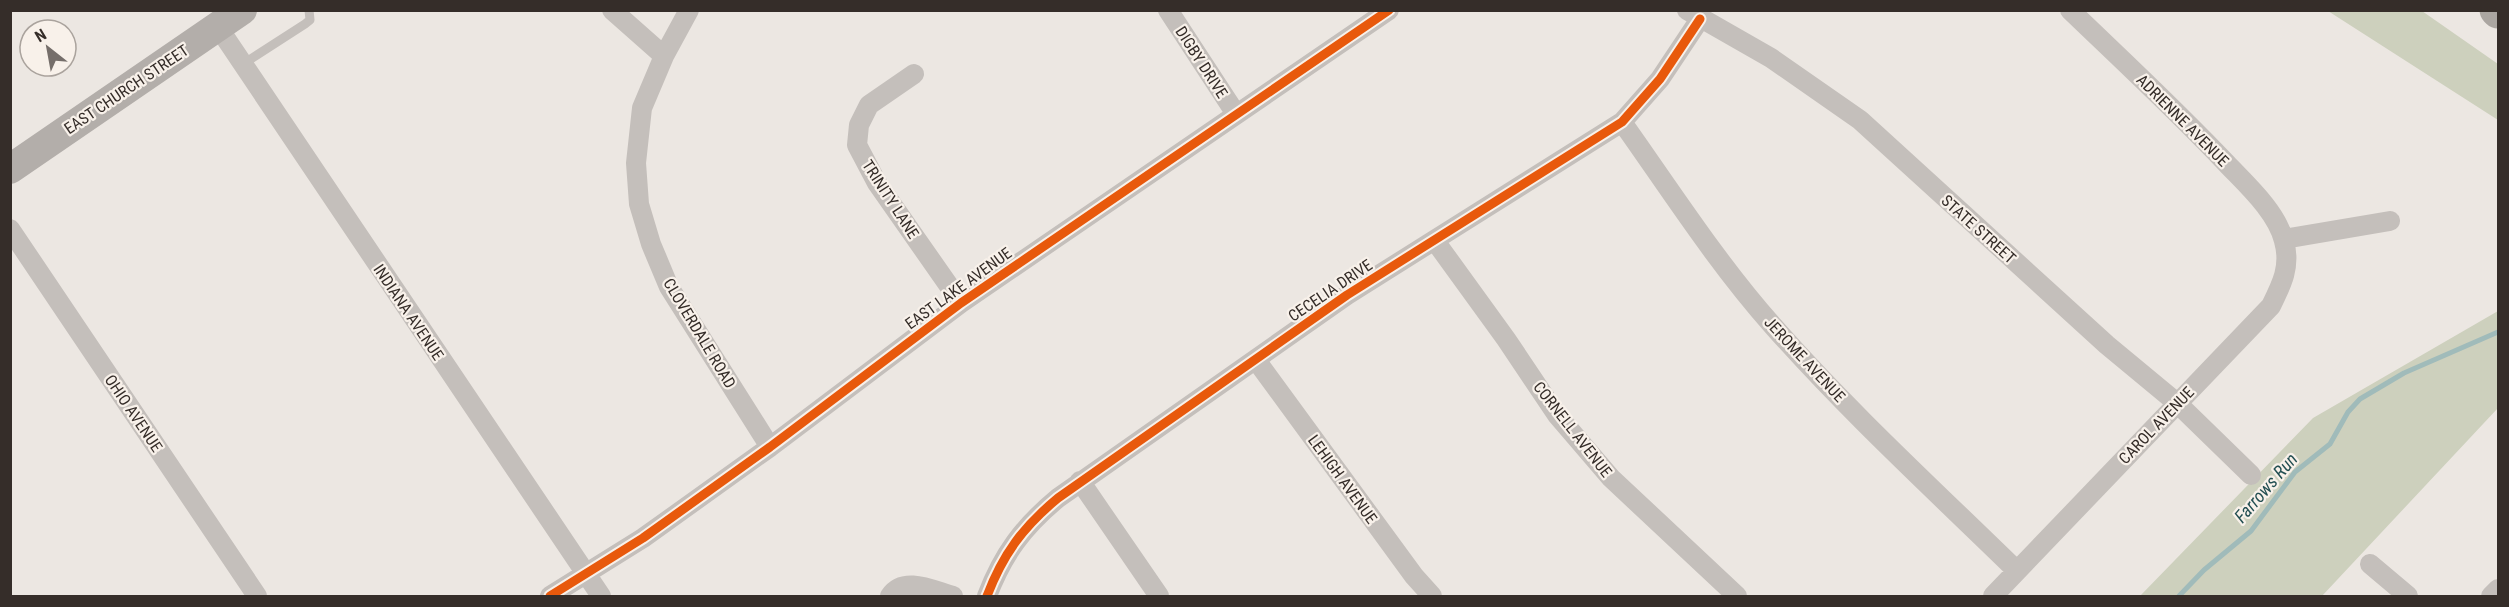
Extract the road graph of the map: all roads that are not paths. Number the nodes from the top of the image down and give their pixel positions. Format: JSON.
{"nodes":[{"id":1,"x":309,"y":10,"type":"edge"},
{"id":2,"x":612,"y":10,"type":"edge"},
{"id":3,"x":689,"y":10,"type":"edge"},
{"id":4,"x":1168,"y":10,"type":"edge"},
{"id":5,"x":1389,"y":10,"type":"edge"},
{"id":6,"x":2070,"y":10,"type":"edge"},
{"id":7,"x":1694,"y":15,"type":"edge"},
{"id":8,"x":230,"y":19,"type":"edge"},
{"id":9,"x":664,"y":56,"type":"junction"},
{"id":10,"x":243,"y":64,"type":"junction"},
{"id":11,"x":914,"y":74,"type":"dead end"},
{"id":12,"x":1236,"y":114,"type":"junction"},
{"id":13,"x":1622,"y":122,"type":"junction"},
{"id":14,"x":10,"y":169,"type":"edge"},
{"id":15,"x":2390,"y":221,"type":"dead end"},
{"id":16,"x":10,"y":229,"type":"edge"},
{"id":17,"x":2284,"y":239,"type":"junction"},
{"id":18,"x":1434,"y":241,"type":"junction"},
{"id":19,"x":961,"y":303,"type":"junction"},
{"id":20,"x":1256,"y":360,"type":"junction"},
{"id":21,"x":2177,"y":403,"type":"junction"},
{"id":22,"x":770,"y":447,"type":"junction"},
{"id":23,"x":2251,"y":475,"type":"dead end"},
{"id":24,"x":1080,"y":481,"type":"junction"},
{"id":25,"x":2370,"y":564,"type":"dead end"},
{"id":26,"x":2016,"y":570,"type":"junction"},
{"id":27,"x":585,"y":574,"type":"junction"},
{"id":28,"x":2499,"y":589,"type":"edge"},
{"id":29,"x":257,"y":597,"type":"edge"},
{"id":30,"x":550,"y":597,"type":"edge"},
{"id":31,"x":601,"y":597,"type":"edge"},
{"id":32,"x":890,"y":597,"type":"edge"},
{"id":33,"x":953,"y":597,"type":"edge"},
{"id":34,"x":987,"y":597,"type":"edge"},
{"id":35,"x":1159,"y":597,"type":"edge"},
{"id":36,"x":1432,"y":597,"type":"edge"},
{"id":37,"x":1737,"y":597,"type":"edge"},
{"id":38,"x":1993,"y":597,"type":"edge"},
{"id":39,"x":2408,"y":597,"type":"edge"},
{"id":40,"x":2491,"y":597,"type":"edge"}],
"edges":[{"from":1,"to":10,"type":"lane"},
{"from":2,"to":9,"type":"street"},
{"from":3,"to":9,"type":"street","name":"CLOVERDALE ROAD"},
{"from":4,"to":12,"type":"street","name":"DIGBY DRIVE"},
{"from":5,"to":12,"type":"street","name":"EAST LAKE AVENUE"},
{"from":6,"to":17,"type":"street","name":"ADRIENNE AVENUE"},
{"from":7,"to":13,"type":"street","name":"CECELIA DRIVE"},
{"from":7,"to":21,"type":"street","name":"STATE STREET"},
{"from":8,"to":10,"type":"street","name":"INDIANA AVENUE"},
{"from":8,"to":14,"type":"main road","name":"EAST CHURCH STREET"},
{"from":9,"to":22,"type":"street","name":"CLOVERDALE ROAD"},
{"from":10,"to":27,"type":"street","name":"INDIANA AVENUE"},
{"from":11,"to":19,"type":"street","name":"TRINITY LANE"},
{"from":12,"to":19,"type":"street","name":"EAST LAKE AVENUE"},
{"from":13,"to":18,"type":"street","name":"CECELIA DRIVE"},
{"from":13,"to":26,"type":"street","name":"JEROME AVENUE"},
{"from":15,"to":17,"type":"street"},
{"from":16,"to":29,"type":"street","name":"OHIO AVENUE"},
{"from":17,"to":21,"type":"street","name":"CAROL AVENUE"},
{"from":18,"to":20,"type":"street","name":"CECELIA DRIVE"},
{"from":18,"to":37,"type":"street","name":"CORNELL AVENUE"},
{"from":19,"to":22,"type":"street","name":"EAST LAKE AVENUE"},
{"from":20,"to":24,"type":"street","name":"CECELIA DRIVE"},
{"from":20,"to":36,"type":"street","name":"LEHIGH AVENUE"},
{"from":21,"to":23,"type":"street","name":"STATE STREET"},
{"from":21,"to":26,"type":"street","name":"CAROL AVENUE"},
{"from":22,"to":27,"type":"street","name":"EAST LAKE AVENUE"},
{"from":24,"to":34,"type":"street","name":"CECELIA DRIVE"},
{"from":24,"to":35,"type":"street"},
{"from":25,"to":39,"type":"street"},
{"from":26,"to":38,"type":"street","name":"CAROL AVENUE"},
{"from":27,"to":30,"type":"street","name":"EAST LAKE AVENUE"},
{"from":27,"to":31,"type":"street","name":"INDIANA AVENUE"},
{"from":28,"to":40,"type":"street"},
{"from":32,"to":33,"type":"street"}]}
